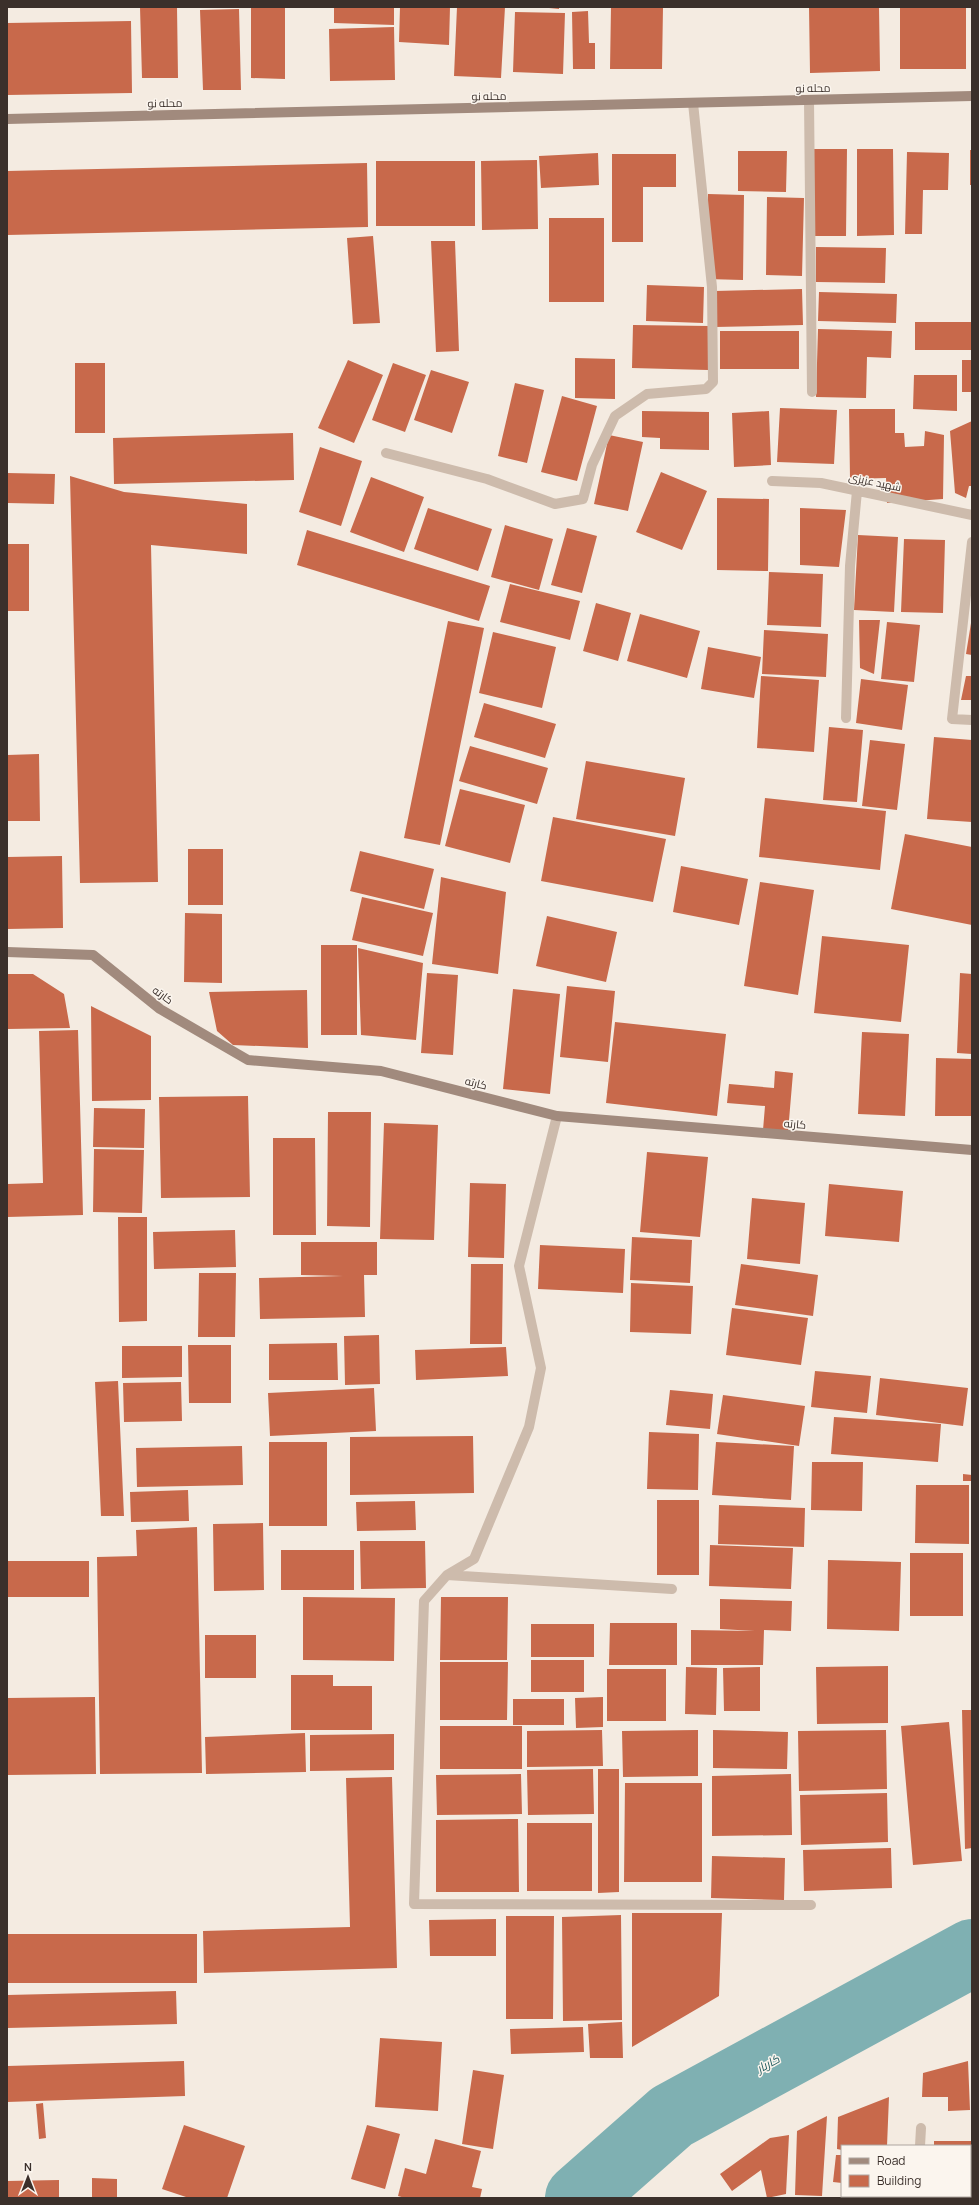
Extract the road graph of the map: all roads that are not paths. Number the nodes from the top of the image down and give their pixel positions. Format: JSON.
{"nodes":[{"id":1,"x":972,"y":96,"type":"edge"},
{"id":2,"x":809,"y":100,"type":"junction"},
{"id":3,"x":693,"y":103,"type":"junction"},
{"id":4,"x":7,"y":119,"type":"edge"},
{"id":5,"x":812,"y":392,"type":"dead end"},
{"id":6,"x":386,"y":454,"type":"dead end"},
{"id":7,"x":772,"y":481,"type":"dead end"},
{"id":8,"x":857,"y":491,"type":"junction"},
{"id":9,"x":972,"y":515,"type":"edge"},
{"id":10,"x":972,"y":542,"type":"edge"},
{"id":11,"x":846,"y":718,"type":"dead end"},
{"id":12,"x":972,"y":720,"type":"edge"},
{"id":13,"x":7,"y":952,"type":"edge"},
{"id":14,"x":557,"y":1116,"type":"junction"},
{"id":15,"x":972,"y":1150,"type":"edge"},
{"id":16,"x":448,"y":1575,"type":"junction"},
{"id":17,"x":672,"y":1589,"type":"dead end"},
{"id":18,"x":812,"y":1905,"type":"dead end"},
{"id":19,"x":921,"y":2128,"type":"dead end"},
{"id":20,"x":920,"y":2145,"type":"edge"}],
"edges":[{"from":1,"to":2,"type":"street","name":"محله نو"},
{"from":2,"to":3,"type":"street","name":"محله نو"},
{"from":2,"to":5,"type":"street"},
{"from":3,"to":4,"type":"street","name":"محله نو"},
{"from":3,"to":6,"type":"street"},
{"from":7,"to":8,"type":"street","name":"شهید عزیزی"},
{"from":8,"to":9,"type":"street","name":"شهید عزیزی"},
{"from":8,"to":11,"type":"street"},
{"from":10,"to":12,"type":"street"},
{"from":13,"to":14,"type":"street","name":"کارته"},
{"from":14,"to":15,"type":"street","name":"کارته"},
{"from":14,"to":16,"type":"street"},
{"from":16,"to":17,"type":"street"},
{"from":16,"to":18,"type":"street"},
{"from":19,"to":20,"type":"street"}]}
